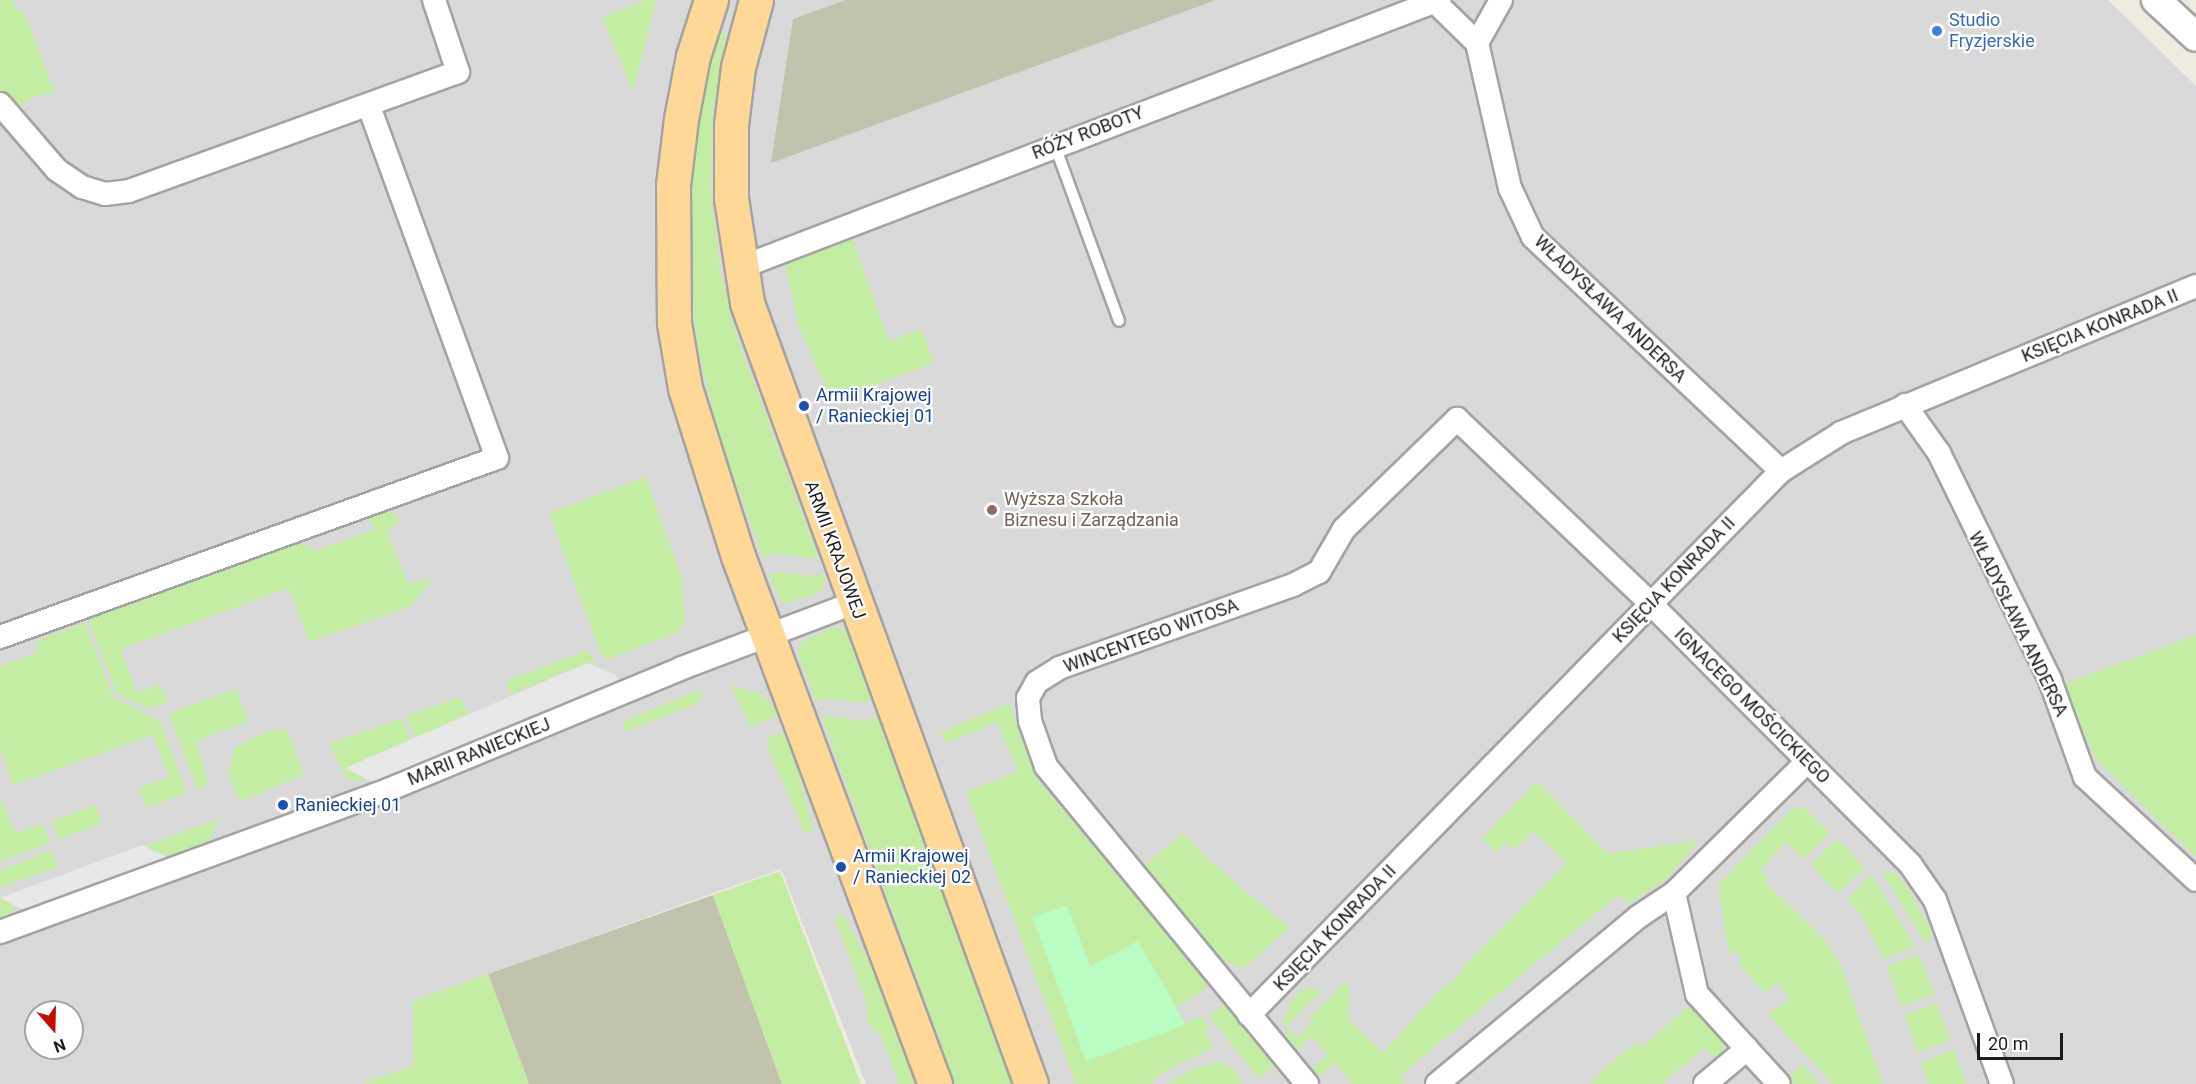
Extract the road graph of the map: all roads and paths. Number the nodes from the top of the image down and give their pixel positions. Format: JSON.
{"nodes":[{"id":1,"x":434,"y":0,"type":"edge"},
{"id":2,"x":711,"y":0,"type":"edge"},
{"id":3,"x":756,"y":0,"type":"edge"},
{"id":4,"x":1501,"y":0,"type":"edge"},
{"id":5,"x":2156,"y":0,"type":"edge"},
{"id":6,"x":1437,"y":1,"type":"edge"},
{"id":7,"x":2196,"y":37,"type":"edge"},
{"id":8,"x":1478,"y":43,"type":"junction"},
{"id":9,"x":0,"y":104,"type":"edge"},
{"id":10,"x":369,"y":106,"type":"junction"},
{"id":11,"x":1054,"y":145,"type":"junction"},
{"id":12,"x":753,"y":262,"type":"junction"},
{"id":13,"x":2196,"y":286,"type":"edge"},
{"id":14,"x":1119,"y":321,"type":"dead end"},
{"id":15,"x":1905,"y":405,"type":"junction"},
{"id":16,"x":1419,"y":454,"type":"joint"},
{"id":17,"x":1781,"y":471,"type":"junction"},
{"id":18,"x":854,"y":603,"type":"junction"},
{"id":19,"x":1651,"y":604,"type":"junction"},
{"id":20,"x":769,"y":634,"type":"junction"},
{"id":21,"x":0,"y":637,"type":"edge"},
{"id":22,"x":1807,"y":762,"type":"junction"},
{"id":23,"x":2196,"y":880,"type":"edge"},
{"id":24,"x":1674,"y":893,"type":"junction"},
{"id":25,"x":0,"y":932,"type":"edge"},
{"id":26,"x":1249,"y":1015,"type":"junction"},
{"id":27,"x":1747,"y":1049,"type":"junction"},
{"id":28,"x":935,"y":1084,"type":"edge"},
{"id":29,"x":1031,"y":1084,"type":"edge"},
{"id":30,"x":1307,"y":1084,"type":"edge"},
{"id":31,"x":1437,"y":1084,"type":"edge"},
{"id":32,"x":1705,"y":1084,"type":"edge"},
{"id":33,"x":1779,"y":1084,"type":"edge"},
{"id":34,"x":2002,"y":1084,"type":"edge"}],
"edges":[{"from":1,"to":10,"type":"street"},
{"from":2,"to":20,"type":"main road"},
{"from":3,"to":12,"type":"main road","name":"ARMII KRAJOWEJ"},
{"from":4,"to":8,"type":"street"},
{"from":5,"to":7,"type":"street"},
{"from":6,"to":8,"type":"street"},
{"from":6,"to":11,"type":"street","name":"RÓŻY ROBOTY"},
{"from":8,"to":17,"type":"street","name":"WŁADYSŁAWA ANDERSA"},
{"from":9,"to":10,"type":"street"},
{"from":10,"to":21,"type":"street"},
{"from":11,"to":12,"type":"street","name":"RÓŻY ROBOTY"},
{"from":11,"to":14,"type":"lane"},
{"from":12,"to":18,"type":"main road","name":"ARMII KRAJOWEJ"},
{"from":13,"to":15,"type":"street","name":"KSIĘCIA KONRADA II"},
{"from":15,"to":17,"type":"street","name":"KSIĘCIA KONRADA II"},
{"from":15,"to":23,"type":"street","name":"WŁADYSŁAWA ANDERSA"},
{"from":16,"to":19,"type":"street","name":"IGNACEGO MOŚCICKIEGO"},
{"from":16,"to":26,"type":"street","name":"WINCENTEGO WITOSA"},
{"from":17,"to":19,"type":"street","name":"KSIĘCIA KONRADA II"},
{"from":18,"to":20,"type":"street","name":"MARII RANIECKIEJ"},
{"from":18,"to":29,"type":"main road","name":"ARMII KRAJOWEJ"},
{"from":19,"to":22,"type":"street","name":"IGNACEGO MOŚCICKIEGO"},
{"from":19,"to":26,"type":"street","name":"KSIĘCIA KONRADA II"},
{"from":20,"to":25,"type":"street","name":"MARII RANIECKIEJ"},
{"from":20,"to":28,"type":"main road"},
{"from":22,"to":24,"type":"street"},
{"from":22,"to":34,"type":"street","name":"IGNACEGO MOŚCICKIEGO"},
{"from":24,"to":27,"type":"street"},
{"from":24,"to":31,"type":"street"},
{"from":26,"to":30,"type":"street","name":"WINCENTEGO WITOSA"},
{"from":27,"to":32,"type":"street"},
{"from":27,"to":33,"type":"street"}]}
